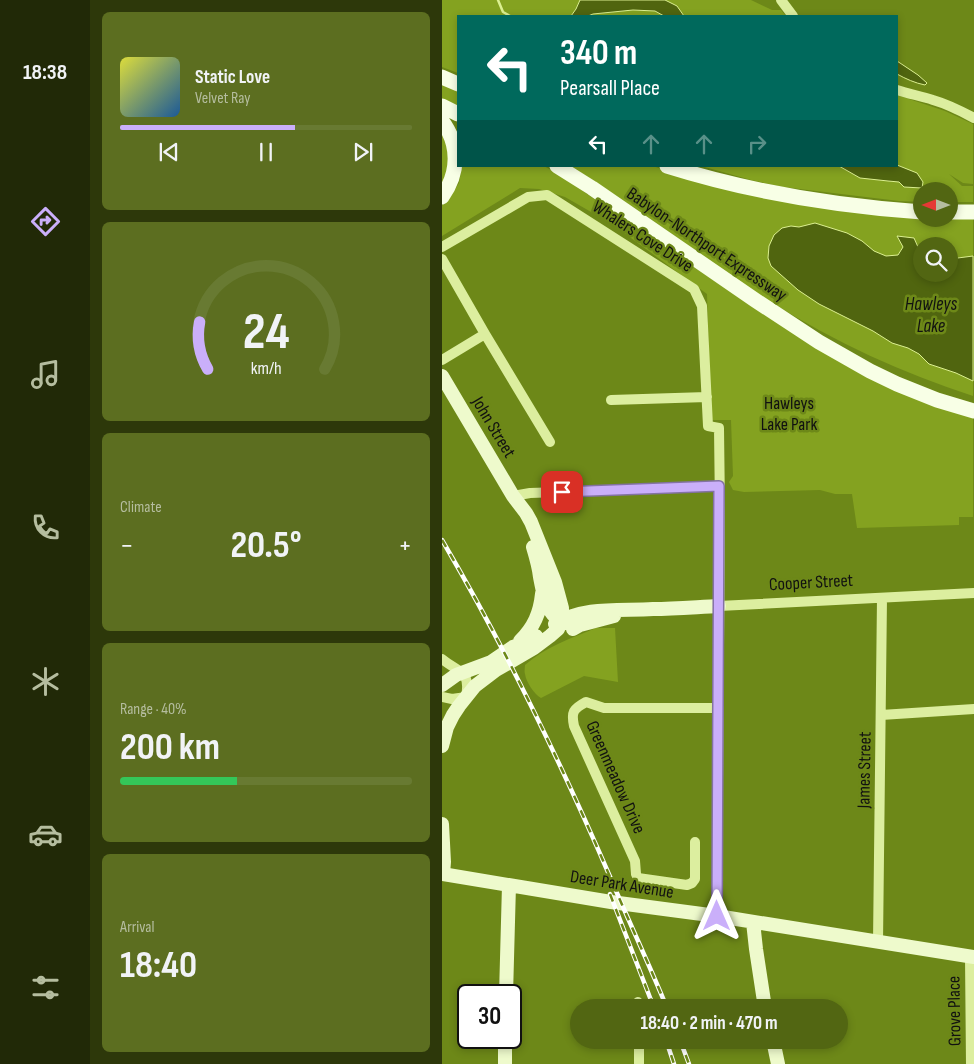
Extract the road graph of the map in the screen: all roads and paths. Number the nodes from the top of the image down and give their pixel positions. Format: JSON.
{"nodes":[{"id":1,"x":781,"y":0,"type":"edge"},
{"id":2,"x":792,"y":15,"type":"edge"},
{"id":3,"x":442,"y":77,"type":"edge"},
{"id":4,"x":457,"y":84,"type":"edge"},
{"id":5,"x":898,"y":90,"type":"edge"},
{"id":6,"x":442,"y":106,"type":"edge"},
{"id":7,"x":457,"y":114,"type":"edge"},
{"id":8,"x":974,"y":118,"type":"edge"},
{"id":9,"x":442,"y":121,"type":"edge"},
{"id":10,"x":559,"y":167,"type":"edge"},
{"id":11,"x":670,"y":167,"type":"edge"},
{"id":12,"x":442,"y":197,"type":"edge"},
{"id":13,"x":913,"y":211,"type":"edge"},
{"id":14,"x":958,"y":212,"type":"edge"},
{"id":15,"x":974,"y":212,"type":"edge"},
{"id":16,"x":442,"y":247,"type":"edge"},
{"id":17,"x":442,"y":260,"type":"edge"},
{"id":18,"x":786,"y":320,"type":"junction"},
{"id":19,"x":485,"y":334,"type":"junction"},
{"id":20,"x":442,"y":360,"type":"edge"},
{"id":21,"x":442,"y":376,"type":"edge"},
{"id":22,"x":707,"y":396,"type":"junction"},
{"id":23,"x":611,"y":400,"type":"dead end"},
{"id":24,"x":974,"y":402,"type":"edge"},
{"id":25,"x":974,"y":411,"type":"edge"},
{"id":26,"x":550,"y":442,"type":"dead end"},
{"id":27,"x":719,"y":486,"type":"junction"},
{"id":28,"x":513,"y":496,"type":"junction"},
{"id":29,"x":549,"y":585,"type":"junction"},
{"id":30,"x":974,"y":593,"type":"edge"},
{"id":31,"x":882,"y":598,"type":"junction"},
{"id":32,"x":719,"y":606,"type":"junction"},
{"id":33,"x":651,"y":610,"type":"junction"},
{"id":34,"x":593,"y":611,"type":"junction"},
{"id":35,"x":561,"y":621,"type":"junction"},
{"id":36,"x":580,"y":625,"type":"junction"},
{"id":37,"x":513,"y":648,"type":"junction"},
{"id":38,"x":534,"y":648,"type":"junction"},
{"id":39,"x":442,"y":659,"type":"edge"},
{"id":40,"x":462,"y":672,"type":"junction"},
{"id":41,"x":442,"y":685,"type":"edge"},
{"id":42,"x":442,"y":697,"type":"edge"},
{"id":43,"x":466,"y":697,"type":"junction"},
{"id":44,"x":719,"y":708,"type":"junction"},
{"id":45,"x":974,"y":709,"type":"edge"},
{"id":46,"x":881,"y":715,"type":"junction"},
{"id":47,"x":443,"y":742,"type":"edge"},
{"id":48,"x":442,"y":746,"type":"edge"},
{"id":49,"x":442,"y":824,"type":"edge"},
{"id":50,"x":695,"y":842,"type":"dead end"},
{"id":51,"x":442,"y":874,"type":"edge"},
{"id":52,"x":509,"y":885,"type":"junction"},
{"id":53,"x":717,"y":916,"type":"junction"},
{"id":54,"x":753,"y":922,"type":"junction"},
{"id":55,"x":878,"y":942,"type":"junction"},
{"id":56,"x":972,"y":957,"type":"edge"},
{"id":57,"x":506,"y":984,"type":"edge"},
{"id":58,"x":764,"y":999,"type":"edge"},
{"id":59,"x":505,"y":1049,"type":"edge"},
{"id":60,"x":639,"y":1049,"type":"edge"},
{"id":61,"x":775,"y":1049,"type":"edge"},
{"id":62,"x":505,"y":1064,"type":"edge"},
{"id":63,"x":639,"y":1064,"type":"edge"},
{"id":64,"x":778,"y":1064,"type":"edge"},
{"id":65,"x":971,"y":1064,"type":"edge"}],
"edges":[{"from":1,"to":2,"type":"street"},
{"from":3,"to":4,"type":"main road"},
{"from":5,"to":8,"type":"street"},
{"from":6,"to":7,"type":"main road"},
{"from":9,"to":12,"type":"main road"},
{"from":10,"to":18,"type":"main road","name":"Babylon-Northport Expressway"},
{"from":11,"to":13,"type":"main road"},
{"from":14,"to":15,"type":"main road"},
{"from":16,"to":22,"type":"street","name":"Whalers Cove Drive"},
{"from":17,"to":19,"type":"street"},
{"from":18,"to":24,"type":"main road"},
{"from":18,"to":25,"type":"main road"},
{"from":19,"to":20,"type":"street"},
{"from":19,"to":26,"type":"street"},
{"from":21,"to":28,"type":"main road","name":"John Street"},
{"from":22,"to":23,"type":"street"},
{"from":22,"to":27,"type":"street","name":"Whalers Cove Drive"},
{"from":27,"to":28,"type":"street"},
{"from":27,"to":32,"type":"street"},
{"from":28,"to":29,"type":"main road","name":"John Street"},
{"from":29,"to":34,"type":"main road","name":"John Street"},
{"from":29,"to":35,"type":"main road","name":"John Street"},
{"from":29,"to":37,"type":"main road","name":"John Street"},
{"from":30,"to":31,"type":"street","name":"Cooper Street"},
{"from":31,"to":32,"type":"street","name":"Cooper Street"},
{"from":31,"to":46,"type":"street","name":"James Street"},
{"from":32,"to":33,"type":"main road","name":"Cooper Street"},
{"from":32,"to":44,"type":"street"},
{"from":33,"to":34,"type":"main road","name":"Cooper Street"},
{"from":33,"to":36,"type":"main road","name":"Cooper Street"},
{"from":34,"to":35,"type":"main road","name":"Cooper Street"},
{"from":35,"to":36,"type":"main road"},
{"from":35,"to":37,"type":"main road","name":"Cooper Street"},
{"from":35,"to":38,"type":"main road"},
{"from":36,"to":38,"type":"main road","name":"Cooper Street"},
{"from":37,"to":40,"type":"main road","name":"Cooper Street"},
{"from":38,"to":43,"type":"main road"},
{"from":39,"to":40,"type":"street"},
{"from":40,"to":41,"type":"main road","name":"Cooper Street"},
{"from":40,"to":43,"type":"street"},
{"from":42,"to":43,"type":"street"},
{"from":43,"to":47,"type":"main road"},
{"from":44,"to":50,"type":"street","name":"Greenmeadow Drive"},
{"from":44,"to":53,"type":"street"},
{"from":45,"to":46,"type":"street"},
{"from":46,"to":55,"type":"street","name":"James Street"},
{"from":47,"to":48,"type":"main road"},
{"from":49,"to":51,"type":"main road"},
{"from":51,"to":52,"type":"main road","name":"Deer Park Avenue"},
{"from":52,"to":53,"type":"main road","name":"Deer Park Avenue"},
{"from":52,"to":57,"type":"main road"},
{"from":53,"to":54,"type":"main road","name":"Deer Park Avenue"},
{"from":54,"to":55,"type":"main road","name":"Deer Park Avenue"},
{"from":54,"to":58,"type":"main road"},
{"from":55,"to":56,"type":"main road","name":"Deer Park Avenue"},
{"from":56,"to":65,"type":"street","name":"Grove Place"},
{"from":59,"to":62,"type":"main road"},
{"from":60,"to":63,"type":"street"},
{"from":61,"to":64,"type":"main road"}]}
